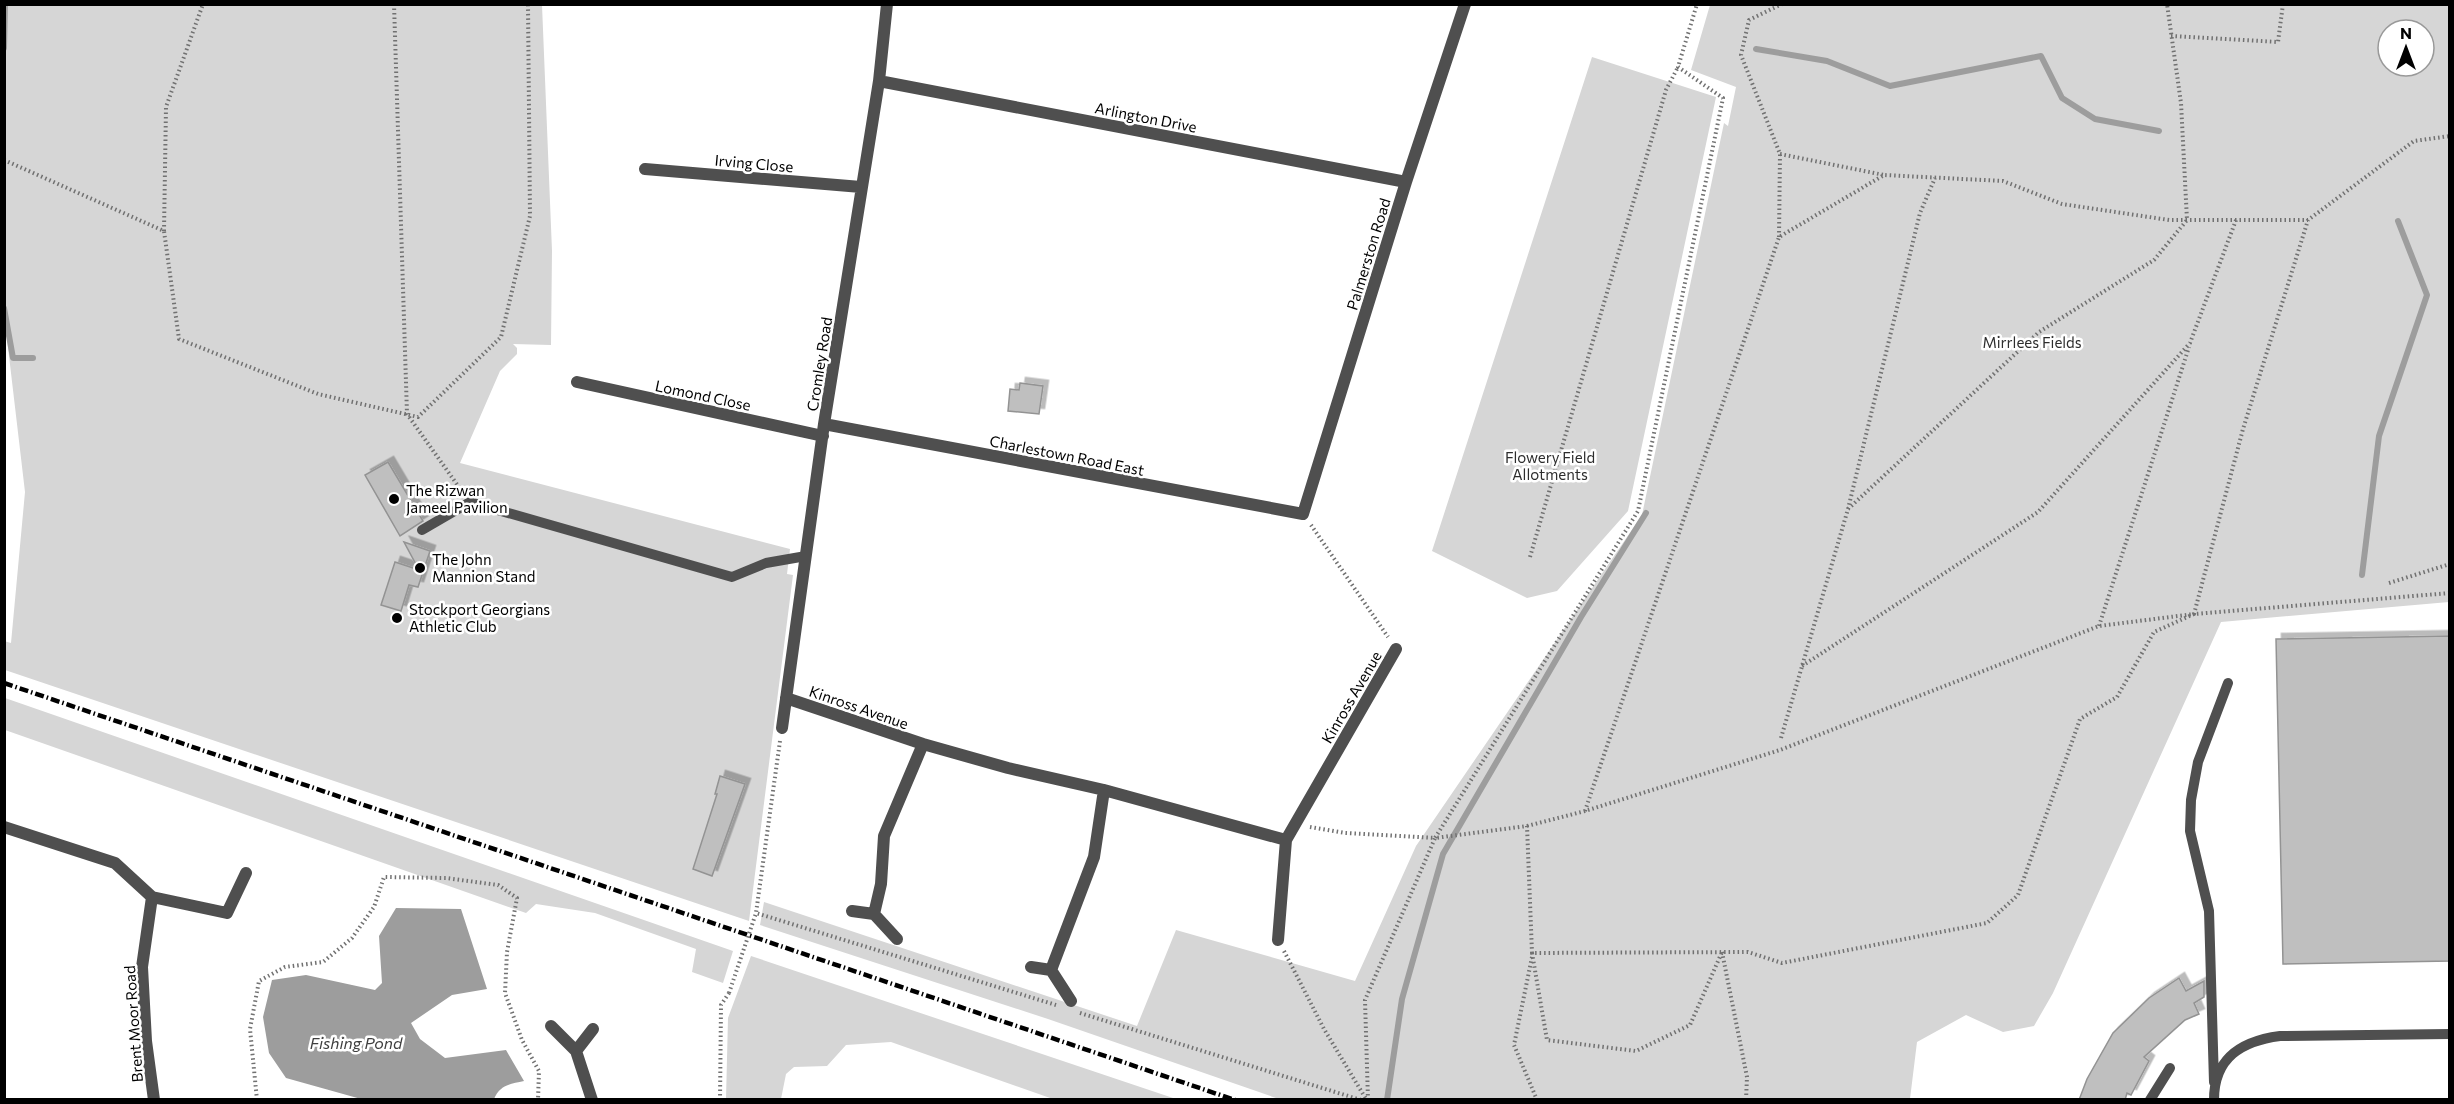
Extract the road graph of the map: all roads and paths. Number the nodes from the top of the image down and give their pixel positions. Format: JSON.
{"nodes":[{"id":1,"x":203,"y":4,"type":"edge"},
{"id":2,"x":394,"y":4,"type":"edge"},
{"id":3,"x":528,"y":4,"type":"edge"},
{"id":4,"x":887,"y":4,"type":"edge"},
{"id":5,"x":1465,"y":4,"type":"edge"},
{"id":6,"x":1697,"y":4,"type":"edge"},
{"id":7,"x":1782,"y":4,"type":"edge"},
{"id":8,"x":2167,"y":4,"type":"edge"},
{"id":9,"x":2283,"y":4,"type":"edge"},
{"id":10,"x":2170,"y":36,"type":"junction"},
{"id":11,"x":1678,"y":67,"type":"junction"},
{"id":12,"x":879,"y":81,"type":"junction"},
{"id":13,"x":2450,"y":136,"type":"edge"},
{"id":14,"x":1780,"y":154,"type":"junction"},
{"id":15,"x":4,"y":160,"type":"edge"},
{"id":16,"x":645,"y":168,"type":"dead end"},
{"id":17,"x":1884,"y":175,"type":"junction"},
{"id":18,"x":1935,"y":177,"type":"junction"},
{"id":19,"x":1406,"y":182,"type":"junction"},
{"id":20,"x":861,"y":187,"type":"junction"},
{"id":21,"x":2187,"y":220,"type":"junction"},
{"id":22,"x":2236,"y":220,"type":"junction"},
{"id":23,"x":2308,"y":220,"type":"junction"},
{"id":24,"x":164,"y":231,"type":"junction"},
{"id":25,"x":1779,"y":237,"type":"junction"},
{"id":26,"x":2190,"y":343,"type":"junction"},
{"id":27,"x":577,"y":382,"type":"dead end"},
{"id":28,"x":407,"y":414,"type":"junction"},
{"id":29,"x":824,"y":430,"type":"junction"},
{"id":30,"x":470,"y":502,"type":"junction"},
{"id":31,"x":1848,"y":509,"type":"junction"},
{"id":32,"x":1303,"y":514,"type":"junction"},
{"id":33,"x":422,"y":530,"type":"dead end"},
{"id":34,"x":806,"y":556,"type":"junction"},
{"id":35,"x":1530,"y":557,"type":"dead end"},
{"id":36,"x":2450,"y":564,"type":"edge"},
{"id":37,"x":2389,"y":583,"type":"dead end"},
{"id":38,"x":2450,"y":593,"type":"edge"},
{"id":39,"x":2194,"y":614,"type":"junction"},
{"id":40,"x":2099,"y":626,"type":"junction"},
{"id":41,"x":1396,"y":648,"type":"joint"},
{"id":42,"x":1802,"y":666,"type":"junction"},
{"id":43,"x":2228,"y":682,"type":"dead end"},
{"id":44,"x":786,"y":698,"type":"junction"},
{"id":45,"x":782,"y":728,"type":"joint"},
{"id":46,"x":1781,"y":738,"type":"dead end"},
{"id":47,"x":923,"y":744,"type":"junction"},
{"id":48,"x":1104,"y":790,"type":"junction"},
{"id":49,"x":1585,"y":811,"type":"junction"},
{"id":50,"x":1295,"y":824,"type":"junction"},
{"id":51,"x":1527,"y":826,"type":"junction"},
{"id":52,"x":4,"y":827,"type":"edge"},
{"id":53,"x":1437,"y":838,"type":"junction"},
{"id":54,"x":1286,"y":840,"type":"junction"},
{"id":55,"x":246,"y":873,"type":"dead end"},
{"id":56,"x":152,"y":897,"type":"junction"},
{"id":57,"x":852,"y":911,"type":"dead end"},
{"id":58,"x":874,"y":914,"type":"junction"},
{"id":59,"x":897,"y":939,"type":"dead end"},
{"id":60,"x":1278,"y":940,"type":"joint"},
{"id":61,"x":1722,"y":952,"type":"junction"},
{"id":62,"x":1532,"y":953,"type":"junction"},
{"id":63,"x":1031,"y":967,"type":"dead end"},
{"id":64,"x":1051,"y":970,"type":"junction"},
{"id":65,"x":1071,"y":1001,"type":"dead end"},
{"id":66,"x":551,"y":1026,"type":"dead end"},
{"id":67,"x":593,"y":1029,"type":"dead end"},
{"id":68,"x":2450,"y":1034,"type":"edge"},
{"id":69,"x":576,"y":1051,"type":"junction"},
{"id":70,"x":2170,"y":1068,"type":"dead end"},
{"id":71,"x":2214,"y":1082,"type":"junction"},
{"id":72,"x":154,"y":1100,"type":"edge"},
{"id":73,"x":257,"y":1100,"type":"edge"},
{"id":74,"x":538,"y":1100,"type":"edge"},
{"id":75,"x":592,"y":1100,"type":"edge"},
{"id":76,"x":720,"y":1100,"type":"edge"},
{"id":77,"x":1367,"y":1100,"type":"edge"},
{"id":78,"x":1537,"y":1100,"type":"edge"},
{"id":79,"x":1746,"y":1100,"type":"edge"},
{"id":80,"x":2150,"y":1100,"type":"edge"},
{"id":81,"x":2214,"y":1100,"type":"edge"}],
"edges":[{"from":1,"to":24,"type":"path"},
{"from":2,"to":28,"type":"path"},
{"from":3,"to":28,"type":"path"},
{"from":4,"to":12,"type":"street","name":"Cromley Road"},
{"from":5,"to":19,"type":"street","name":"Palmerston Road"},
{"from":6,"to":11,"type":"path"},
{"from":7,"to":14,"type":"path"},
{"from":8,"to":10,"type":"path"},
{"from":9,"to":10,"type":"path"},
{"from":10,"to":21,"type":"path"},
{"from":11,"to":35,"type":"path"},
{"from":11,"to":53,"type":"path"},
{"from":12,"to":19,"type":"street","name":"Arlington Drive"},
{"from":12,"to":20,"type":"street","name":"Cromley Road"},
{"from":13,"to":23,"type":"path"},
{"from":14,"to":17,"type":"path"},
{"from":14,"to":25,"type":"path"},
{"from":15,"to":24,"type":"path"},
{"from":16,"to":20,"type":"street","name":"Irving Close"},
{"from":17,"to":18,"type":"path"},
{"from":17,"to":25,"type":"path"},
{"from":18,"to":21,"type":"path"},
{"from":18,"to":31,"type":"path"},
{"from":19,"to":32,"type":"street","name":"Palmerston Road"},
{"from":20,"to":29,"type":"street","name":"Cromley Road"},
{"from":21,"to":22,"type":"path"},
{"from":21,"to":31,"type":"path"},
{"from":22,"to":23,"type":"path"},
{"from":22,"to":26,"type":"path"},
{"from":23,"to":39,"type":"path"},
{"from":24,"to":28,"type":"path"},
{"from":25,"to":49,"type":"path"},
{"from":26,"to":40,"type":"path"},
{"from":26,"to":42,"type":"path"},
{"from":27,"to":29,"type":"street","name":"Lomond Close"},
{"from":28,"to":30,"type":"path"},
{"from":29,"to":32,"type":"street","name":"Charlestown Road East"},
{"from":29,"to":34,"type":"street","name":"Cromley Road"},
{"from":30,"to":33,"type":"lane"},
{"from":30,"to":34,"type":"lane"},
{"from":31,"to":42,"type":"path"},
{"from":32,"to":41,"type":"path","name":"Kinross Avenue"},
{"from":34,"to":44,"type":"street","name":"Cromley Road"},
{"from":36,"to":37,"type":"path"},
{"from":38,"to":39,"type":"path"},
{"from":39,"to":40,"type":"path"},
{"from":39,"to":61,"type":"path"},
{"from":40,"to":49,"type":"path"},
{"from":41,"to":50,"type":"street","name":"Kinross Avenue"},
{"from":42,"to":46,"type":"path"},
{"from":43,"to":71,"type":"lane"},
{"from":44,"to":45,"type":"street","name":"Cromley Road"},
{"from":44,"to":47,"type":"street","name":"Kinross Avenue"},
{"from":45,"to":76,"type":"path","bridge":true},
{"from":47,"to":48,"type":"street","name":"Kinross Avenue"},
{"from":47,"to":58,"type":"street","name":"Kinross Avenue"},
{"from":48,"to":54,"type":"street","name":"Kinross Avenue"},
{"from":48,"to":64,"type":"street"},
{"from":49,"to":51,"type":"path"},
{"from":50,"to":53,"type":"path"},
{"from":50,"to":54,"type":"street","name":"Kinross Avenue"},
{"from":51,"to":53,"type":"path"},
{"from":51,"to":62,"type":"path"},
{"from":52,"to":56,"type":"street"},
{"from":53,"to":77,"type":"path"},
{"from":54,"to":60,"type":"street","name":"Kinross Avenue"},
{"from":55,"to":56,"type":"street"},
{"from":56,"to":72,"type":"street","name":"Brent Moor Road"},
{"from":57,"to":58,"type":"street"},
{"from":58,"to":59,"type":"street"},
{"from":60,"to":77,"type":"path"},
{"from":61,"to":62,"type":"path"},
{"from":61,"to":62,"type":"path"},
{"from":61,"to":79,"type":"path"},
{"from":62,"to":78,"type":"path"},
{"from":63,"to":64,"type":"street"},
{"from":64,"to":65,"type":"street"},
{"from":66,"to":69,"type":"street"},
{"from":67,"to":69,"type":"street"},
{"from":68,"to":71,"type":"lane"},
{"from":69,"to":75,"type":"street"},
{"from":70,"to":80,"type":"lane"},
{"from":71,"to":81,"type":"lane"},
{"from":73,"to":74,"type":"path"}]}
